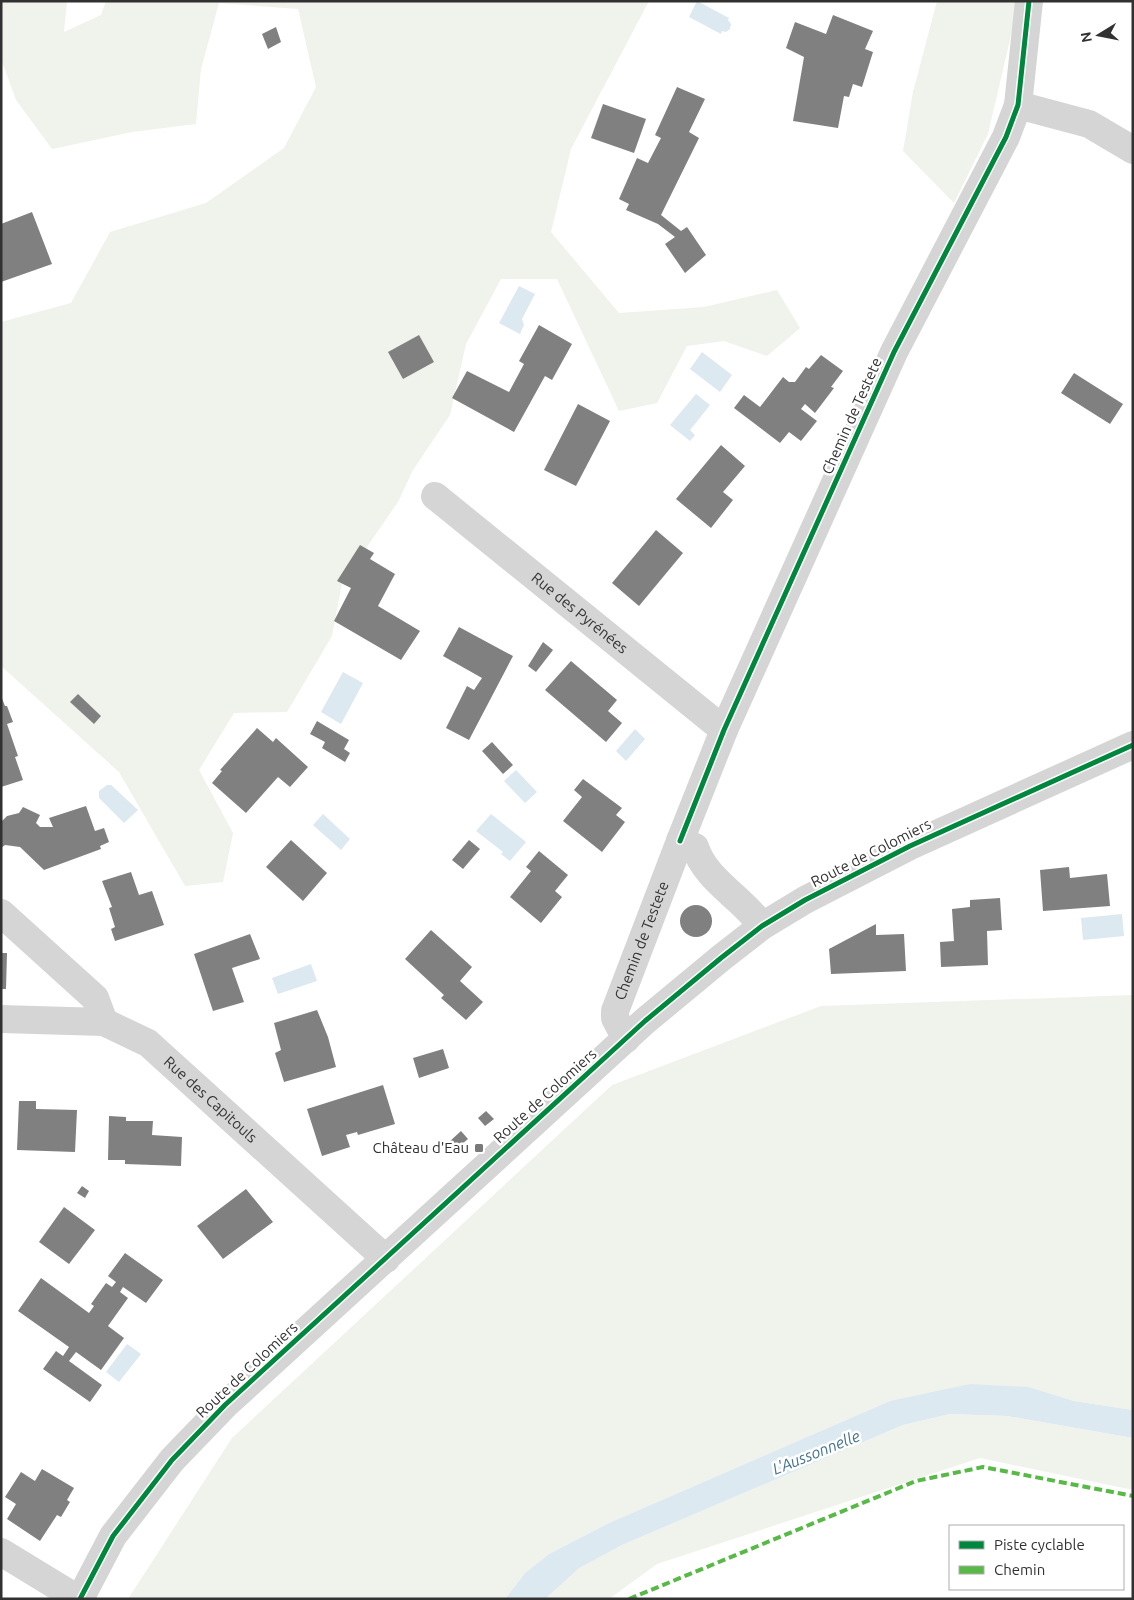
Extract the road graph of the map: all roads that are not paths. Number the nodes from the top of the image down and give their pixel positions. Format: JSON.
{"nodes":[{"id":1,"x":1029,"y":1,"type":"edge"},
{"id":2,"x":1018,"y":104,"type":"junction"},
{"id":3,"x":1133,"y":150,"type":"edge"},
{"id":4,"x":435,"y":496,"type":"dead end"},
{"id":5,"x":724,"y":730,"type":"junction"},
{"id":6,"x":1133,"y":745,"type":"edge"},
{"id":7,"x":680,"y":841,"type":"junction"},
{"id":8,"x":1,"y":913,"type":"edge"},
{"id":9,"x":762,"y":926,"type":"junction"},
{"id":10,"x":1,"y":1019,"type":"edge"},
{"id":11,"x":104,"y":1022,"type":"junction"},
{"id":12,"x":626,"y":1039,"type":"junction"},
{"id":13,"x":386,"y":1259,"type":"junction"},
{"id":14,"x":1,"y":1552,"type":"edge"},
{"id":15,"x":79,"y":1599,"type":"edge"}],
"edges":[{"from":1,"to":2,"type":"street","name":"Chemin de Testete"},
{"from":2,"to":3,"type":"street"},
{"from":2,"to":5,"type":"street","name":"Chemin de Testete"},
{"from":4,"to":5,"type":"street","name":"Rue des Pyrénées"},
{"from":5,"to":7,"type":"street","name":"Chemin de Testete"},
{"from":6,"to":9,"type":"street","name":"Route de Colomiers"},
{"from":7,"to":9,"type":"street"},
{"from":7,"to":12,"type":"street","name":"Chemin de Testete"},
{"from":8,"to":11,"type":"street"},
{"from":9,"to":12,"type":"street","name":"Route de Colomiers"},
{"from":10,"to":11,"type":"street","name":"Rue des Capitouls"},
{"from":11,"to":13,"type":"street","name":"Rue des Capitouls"},
{"from":12,"to":13,"type":"street","name":"Route de Colomiers"},
{"from":13,"to":15,"type":"street","name":"Route de Colomiers"},
{"from":14,"to":15,"type":"street"}]}
